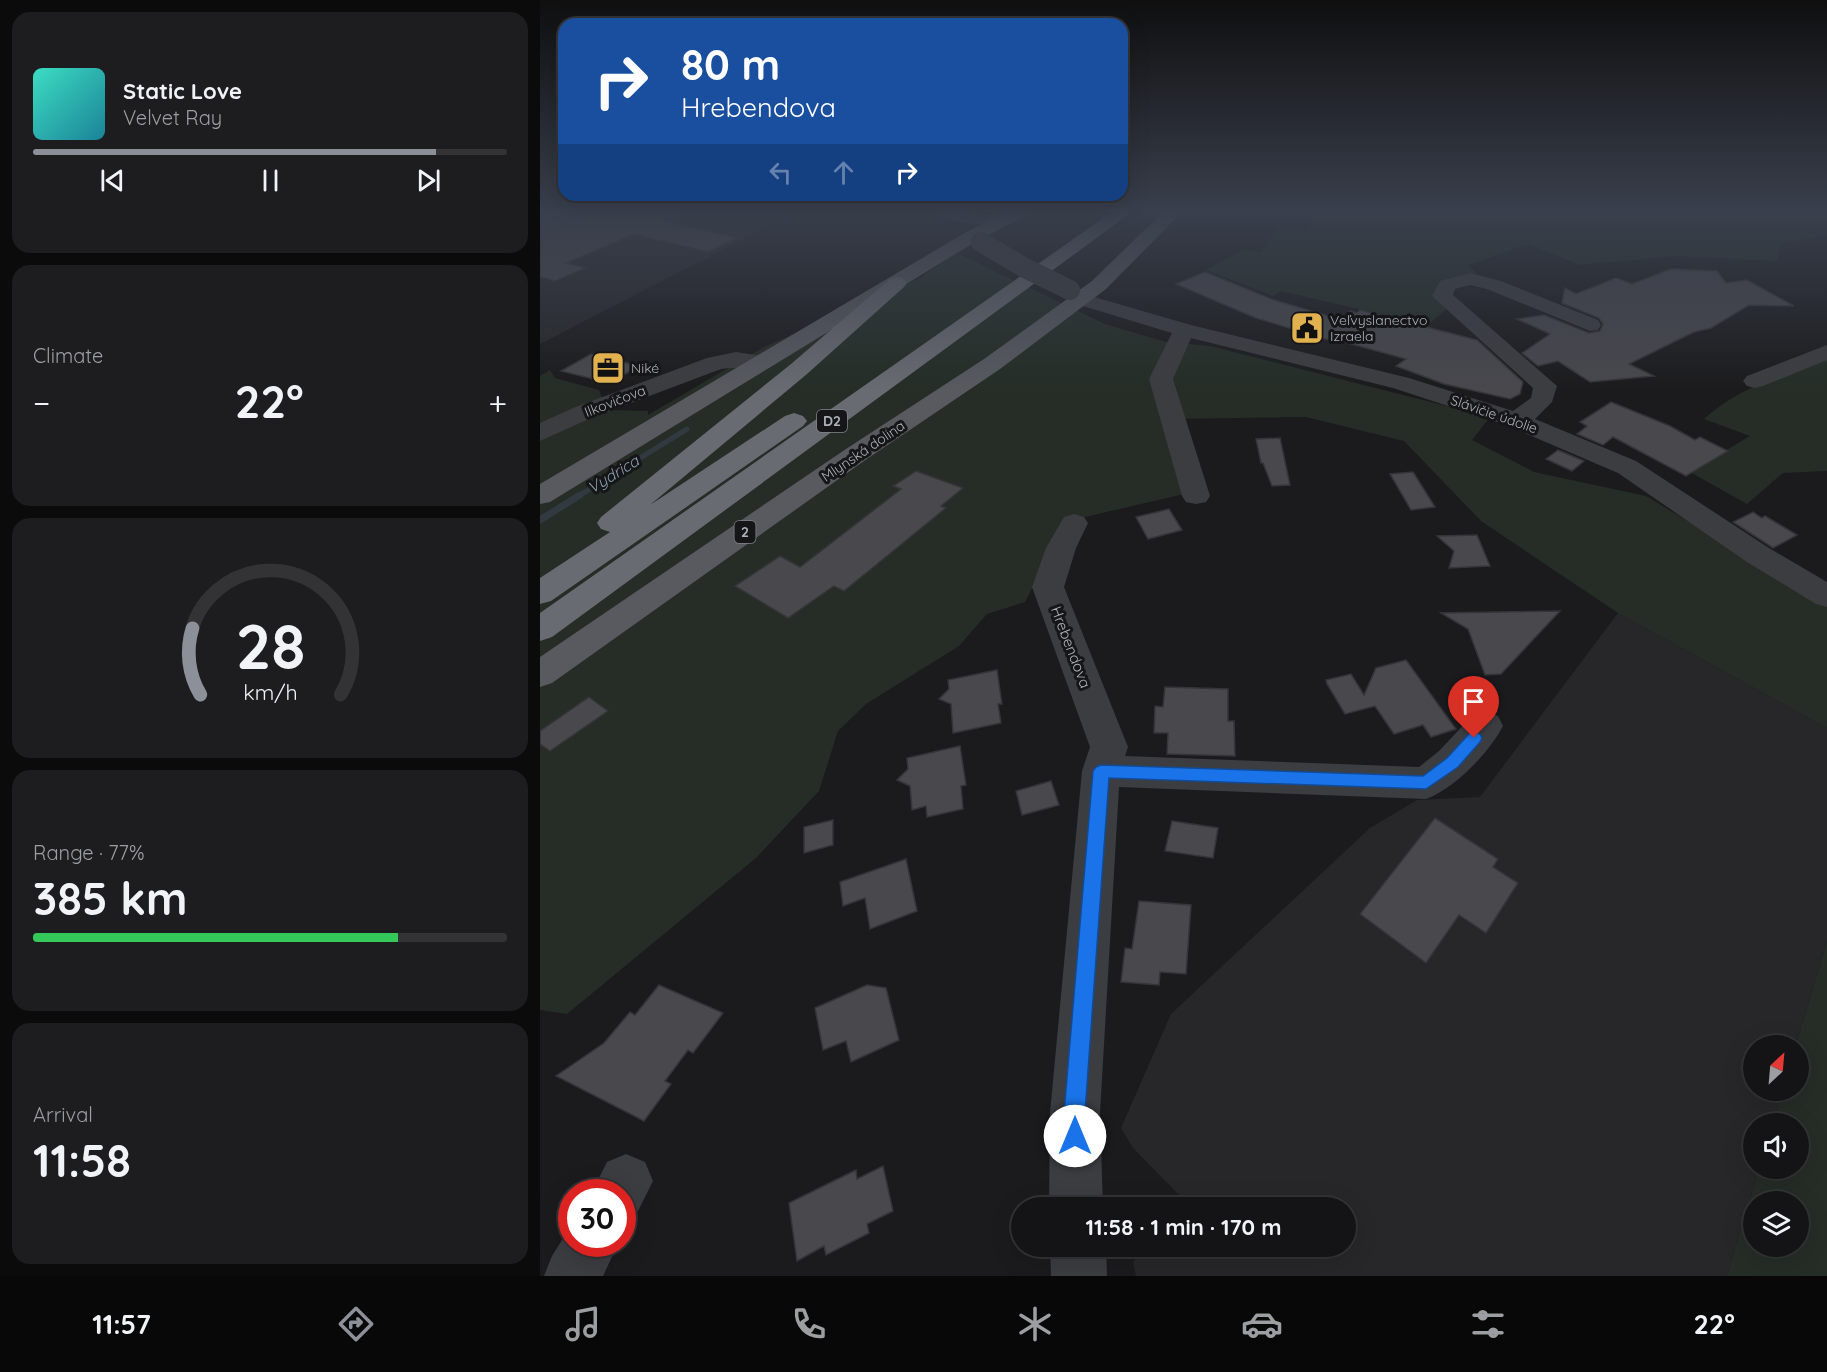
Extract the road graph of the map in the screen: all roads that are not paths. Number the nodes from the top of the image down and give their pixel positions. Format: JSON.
{"nodes":[{"id":1,"x":915,"y":272,"type":"edge"},
{"id":2,"x":1009,"y":272,"type":"edge"},
{"id":3,"x":1033,"y":272,"type":"edge"},
{"id":4,"x":1040,"y":272,"type":"edge"},
{"id":5,"x":1111,"y":272,"type":"edge"},
{"id":6,"x":897,"y":283,"type":"junction"},
{"id":7,"x":1089,"y":293,"type":"junction"},
{"id":8,"x":1127,"y":312,"type":"junction"},
{"id":9,"x":1055,"y":318,"type":"junction"},
{"id":10,"x":1590,"y":325,"type":"dead end"},
{"id":11,"x":1183,"y":333,"type":"junction"},
{"id":12,"x":1827,"y":352,"type":"edge"},
{"id":13,"x":761,"y":362,"type":"junction"},
{"id":14,"x":1755,"y":381,"type":"dead end"},
{"id":15,"x":1515,"y":420,"type":"junction"},
{"id":16,"x":540,"y":433,"type":"edge"},
{"id":17,"x":540,"y":496,"type":"edge"},
{"id":18,"x":1196,"y":496,"type":"dead end"},
{"id":19,"x":1074,"y":523,"type":"dead end"},
{"id":20,"x":540,"y":581,"type":"edge"},
{"id":21,"x":540,"y":593,"type":"edge"},
{"id":22,"x":1827,"y":596,"type":"edge"},
{"id":23,"x":540,"y":629,"type":"edge"},
{"id":24,"x":540,"y":674,"type":"edge"},
{"id":25,"x":1485,"y":726,"type":"dead end"},
{"id":26,"x":1101,"y":771,"type":"junction"},
{"id":27,"x":1076,"y":1197,"type":"edge"},
{"id":28,"x":583,"y":1257,"type":"edge"},
{"id":29,"x":1078,"y":1257,"type":"edge"},
{"id":30,"x":572,"y":1276,"type":"edge"},
{"id":31,"x":1079,"y":1276,"type":"edge"}],
"edges":[{"from":1,"to":6,"type":"main road"},
{"from":2,"to":21,"type":"highway","number":"D2"},
{"from":3,"to":7,"type":"street","name":"Slávičie údolie","bridge":true},
{"from":4,"to":23,"type":"highway","number":"D2"},
{"from":5,"to":7,"type":"main road","name":"Mlynská dolina","number":"2"},
{"from":6,"to":13,"type":"main road"},
{"from":6,"to":20,"type":"highway"},
{"from":7,"to":8,"type":"street","name":"Slávičie údolie"},
{"from":7,"to":9,"type":"main road","name":"Mlynská dolina","number":"2"},
{"from":8,"to":9,"type":"street","name":"Slávičie údolie"},
{"from":8,"to":11,"type":"street","name":"Slávičie údolie"},
{"from":9,"to":24,"type":"main road","name":"Mlynská dolina","number":"2"},
{"from":10,"to":15,"type":"street"},
{"from":11,"to":15,"type":"street","name":"Slávičie údolie"},
{"from":11,"to":18,"type":"street"},
{"from":12,"to":14,"type":"street"},
{"from":13,"to":16,"type":"street","name":"Ilkovičova"},
{"from":13,"to":17,"type":"main road"},
{"from":15,"to":22,"type":"street","name":"Slávičie údolie"},
{"from":19,"to":26,"type":"street","name":"Hrebendova"},
{"from":25,"to":26,"type":"street"},
{"from":26,"to":27,"type":"street","name":"Hrebendova"},
{"from":28,"to":30,"type":"street"},
{"from":29,"to":31,"type":"street"}]}
